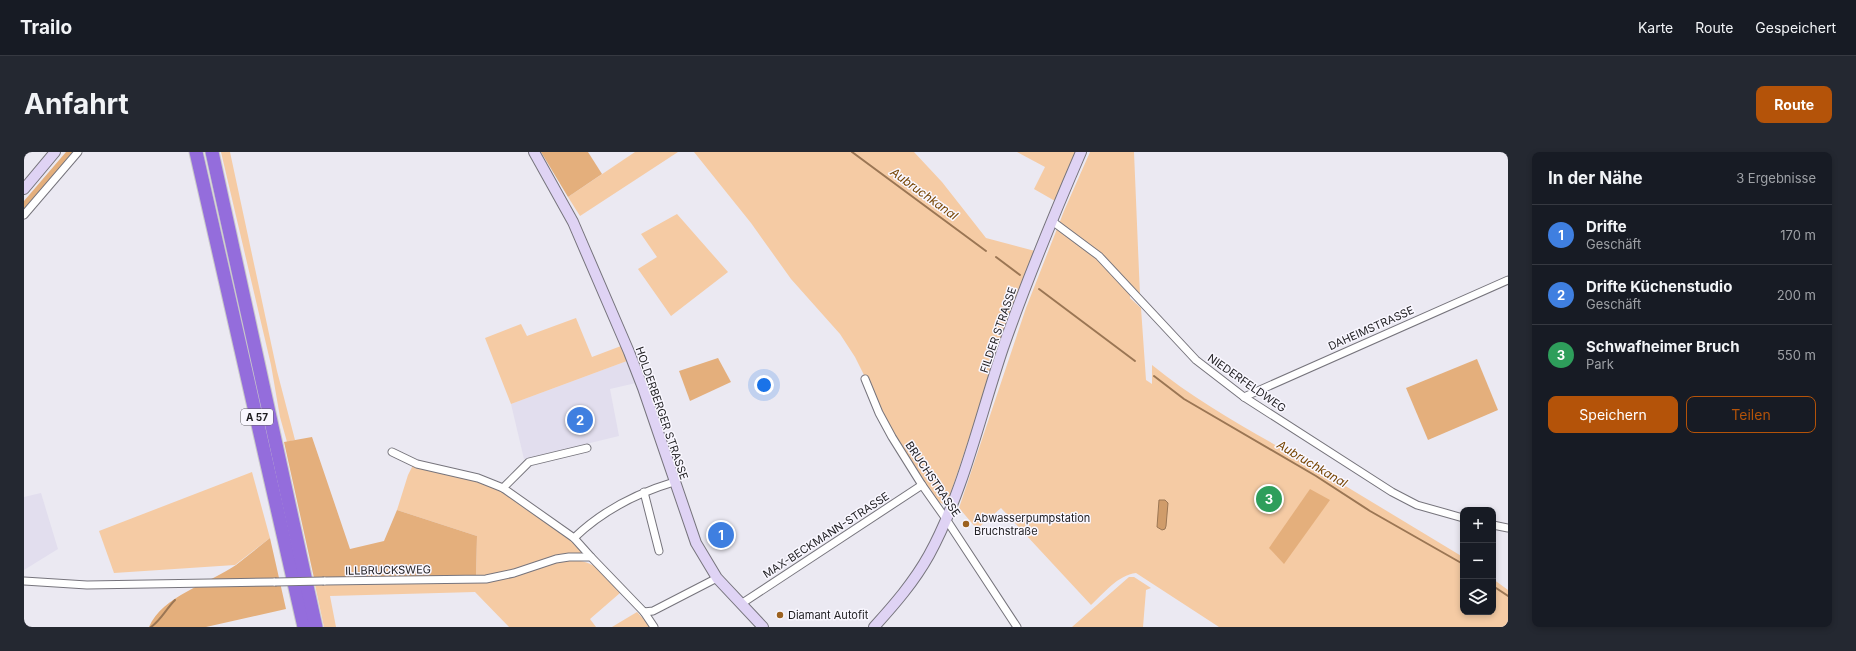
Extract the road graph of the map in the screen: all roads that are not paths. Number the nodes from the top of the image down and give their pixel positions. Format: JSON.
{"nodes":[{"id":1,"x":55,"y":152,"type":"edge"},
{"id":2,"x":78,"y":152,"type":"edge"},
{"id":3,"x":192,"y":152,"type":"edge"},
{"id":4,"x":196,"y":152,"type":"edge"},
{"id":5,"x":212,"y":152,"type":"edge"},
{"id":6,"x":534,"y":152,"type":"edge"},
{"id":7,"x":1081,"y":152,"type":"edge"},
{"id":8,"x":202,"y":178,"type":"junction"},
{"id":9,"x":24,"y":189,"type":"edge"},
{"id":10,"x":24,"y":215,"type":"edge"},
{"id":11,"x":1052,"y":221,"type":"junction"},
{"id":12,"x":1508,"y":280,"type":"edge"},
{"id":13,"x":865,"y":378,"type":"dead end"},
{"id":14,"x":1244,"y":397,"type":"junction"},
{"id":15,"x":587,"y":448,"type":"dead end"},
{"id":16,"x":392,"y":452,"type":"dead end"},
{"id":17,"x":674,"y":482,"type":"junction"},
{"id":18,"x":922,"y":485,"type":"junction"},
{"id":19,"x":503,"y":488,"type":"junction"},
{"id":20,"x":644,"y":492,"type":"junction"},
{"id":21,"x":1460,"y":517,"type":"edge"},
{"id":22,"x":946,"y":519,"type":"junction"},
{"id":23,"x":1496,"y":526,"type":"edge"},
{"id":24,"x":1508,"y":528,"type":"edge"},
{"id":25,"x":574,"y":538,"type":"junction"},
{"id":26,"x":658,"y":550,"type":"dead end"},
{"id":27,"x":591,"y":557,"type":"junction"},
{"id":28,"x":717,"y":578,"type":"junction"},
{"id":29,"x":24,"y":581,"type":"edge"},
{"id":30,"x":741,"y":604,"type":"junction"},
{"id":31,"x":644,"y":612,"type":"junction"},
{"id":32,"x":304,"y":627,"type":"edge"},
{"id":33,"x":316,"y":627,"type":"edge"},
{"id":34,"x":654,"y":627,"type":"edge"},
{"id":35,"x":763,"y":627,"type":"edge"},
{"id":36,"x":874,"y":627,"type":"edge"},
{"id":37,"x":1017,"y":627,"type":"edge"}],
"edges":[{"from":1,"to":9,"type":"main road"},
{"from":2,"to":10,"type":"street"},
{"from":3,"to":8,"type":"highway"},
{"from":4,"to":8,"type":"highway","number":"A 57"},
{"from":5,"to":33,"type":"highway","number":"A 57"},
{"from":6,"to":17,"type":"main road","name":"HOLDERBERGER STRASSE"},
{"from":7,"to":11,"type":"main road","name":"FILDER STRASSE"},
{"from":8,"to":32,"type":"highway","number":"A 57"},
{"from":11,"to":14,"type":"street","name":"NIEDERFELDWEG"},
{"from":11,"to":22,"type":"main road","name":"FILDER STRASSE"},
{"from":12,"to":14,"type":"street","name":"DAHEIMSTRASSE"},
{"from":13,"to":18,"type":"street","name":"BRUCHSTRASSE"},
{"from":14,"to":21,"type":"street","name":"NIEDERFELDWEG"},
{"from":15,"to":19,"type":"street"},
{"from":16,"to":19,"type":"street"},
{"from":17,"to":20,"type":"street"},
{"from":17,"to":28,"type":"main road","name":"HOLDERBERGER STRASSE"},
{"from":18,"to":22,"type":"street","name":"BRUCHSTRASSE"},
{"from":18,"to":30,"type":"street","name":"MAX-BECKMANN-STRASSE"},
{"from":19,"to":25,"type":"street"},
{"from":20,"to":25,"type":"street"},
{"from":20,"to":26,"type":"street"},
{"from":22,"to":36,"type":"main road","name":"FILDER STRASSE"},
{"from":22,"to":37,"type":"street","name":"BRUCHSTRASSE"},
{"from":23,"to":24,"type":"street"},
{"from":25,"to":27,"type":"street"},
{"from":27,"to":29,"type":"street","name":"ILLBRUCKSWEG","bridge":true},
{"from":27,"to":31,"type":"street"},
{"from":28,"to":30,"type":"main road","name":"HOLDERBERGER STRASSE"},
{"from":28,"to":31,"type":"street"},
{"from":30,"to":35,"type":"main road","name":"HOLDERBERGER STRASSE"},
{"from":31,"to":34,"type":"street"}]}
